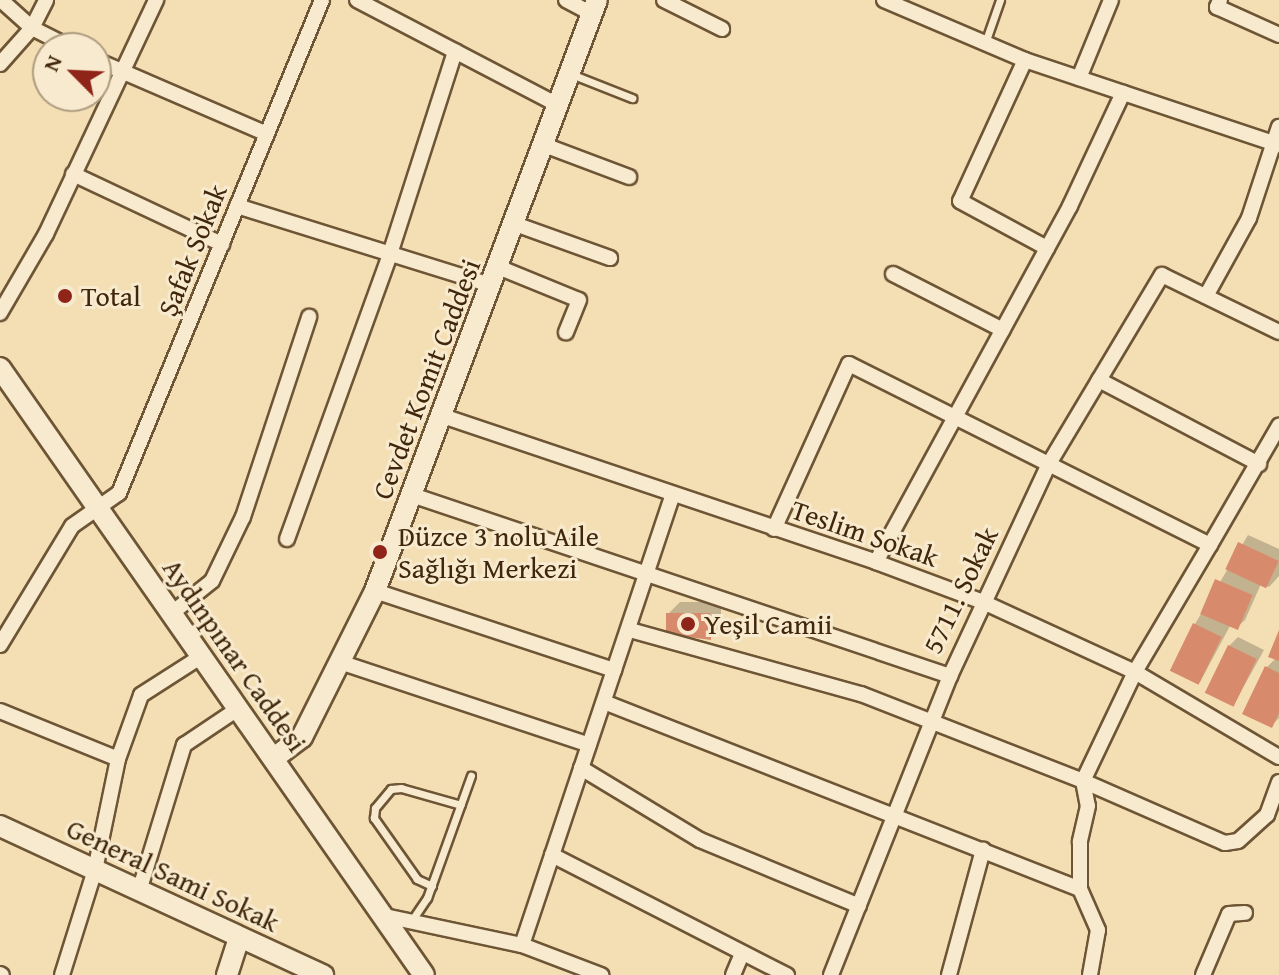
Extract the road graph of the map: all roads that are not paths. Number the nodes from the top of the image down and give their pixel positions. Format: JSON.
{"nodes":[{"id":1,"x":1,"y":0,"type":"edge"},
{"id":2,"x":46,"y":0,"type":"edge"},
{"id":3,"x":156,"y":0,"type":"edge"},
{"id":4,"x":322,"y":0,"type":"edge"},
{"id":5,"x":357,"y":0,"type":"edge"},
{"id":6,"x":566,"y":0,"type":"edge"},
{"id":7,"x":664,"y":0,"type":"edge"},
{"id":8,"x":884,"y":0,"type":"edge"},
{"id":9,"x":1000,"y":0,"type":"edge"},
{"id":10,"x":1111,"y":0,"type":"edge"},
{"id":11,"x":1220,"y":0,"type":"edge"},
{"id":12,"x":595,"y":7,"type":"edge"},
{"id":13,"x":32,"y":28,"type":"junction"},
{"id":14,"x":722,"y":29,"type":"dead end"},
{"id":15,"x":40,"y":32,"type":"edge"},
{"id":16,"x":1279,"y":35,"type":"edge"},
{"id":17,"x":985,"y":43,"type":"junction"},
{"id":18,"x":455,"y":51,"type":"junction"},
{"id":19,"x":1025,"y":60,"type":"junction"},
{"id":20,"x":0,"y":64,"type":"edge"},
{"id":21,"x":112,"y":68,"type":"edge"},
{"id":22,"x":120,"y":72,"type":"junction"},
{"id":23,"x":570,"y":74,"type":"junction"},
{"id":24,"x":1079,"y":78,"type":"junction"},
{"id":25,"x":1123,"y":93,"type":"junction"},
{"id":26,"x":632,"y":98,"type":"dead end"},
{"id":27,"x":558,"y":105,"type":"junction"},
{"id":28,"x":1279,"y":127,"type":"edge"},
{"id":29,"x":267,"y":134,"type":"junction"},
{"id":30,"x":1276,"y":144,"type":"edge"},
{"id":31,"x":544,"y":145,"type":"junction"},
{"id":32,"x":73,"y":174,"type":"junction"},
{"id":33,"x":629,"y":177,"type":"dead end"},
{"id":34,"x":237,"y":206,"type":"junction"},
{"id":35,"x":515,"y":224,"type":"junction"},
{"id":36,"x":222,"y":244,"type":"junction"},
{"id":37,"x":1047,"y":248,"type":"junction"},
{"id":38,"x":390,"y":254,"type":"junction"},
{"id":39,"x":610,"y":258,"type":"dead end"},
{"id":40,"x":893,"y":274,"type":"dead end"},
{"id":41,"x":494,"y":276,"type":"junction"},
{"id":42,"x":1206,"y":296,"type":"junction"},
{"id":43,"x":0,"y":313,"type":"edge"},
{"id":44,"x":309,"y":317,"type":"dead end"},
{"id":45,"x":1003,"y":330,"type":"junction"},
{"id":46,"x":566,"y":332,"type":"dead end"},
{"id":47,"x":1279,"y":332,"type":"edge"},
{"id":48,"x":0,"y":368,"type":"edge"},
{"id":49,"x":1099,"y":380,"type":"junction"},
{"id":50,"x":443,"y":416,"type":"junction"},
{"id":51,"x":957,"y":416,"type":"junction"},
{"id":52,"x":1279,"y":426,"type":"edge"},
{"id":53,"x":1050,"y":462,"type":"junction"},
{"id":54,"x":1259,"y":464,"type":"junction"},
{"id":55,"x":412,"y":495,"type":"junction"},
{"id":56,"x":673,"y":495,"type":"junction"},
{"id":57,"x":95,"y":507,"type":"junction"},
{"id":58,"x":774,"y":529,"type":"junction"},
{"id":59,"x":287,"y":539,"type":"dead end"},
{"id":60,"x":1210,"y":545,"type":"junction"},
{"id":61,"x":876,"y":562,"type":"junction"},
{"id":62,"x":648,"y":573,"type":"junction"},
{"id":63,"x":375,"y":591,"type":"junction"},
{"id":64,"x":983,"y":602,"type":"junction"},
{"id":65,"x":0,"y":609,"type":"edge"},
{"id":66,"x":172,"y":613,"type":"junction"},
{"id":67,"x":14,"y":616,"type":"junction"},
{"id":68,"x":630,"y":630,"type":"junction"},
{"id":69,"x":0,"y":645,"type":"edge"},
{"id":70,"x":202,"y":656,"type":"junction"},
{"id":71,"x":343,"y":663,"type":"junction"},
{"id":72,"x":614,"y":670,"type":"junction"},
{"id":73,"x":1135,"y":672,"type":"junction"},
{"id":74,"x":950,"y":676,"type":"junction"},
{"id":75,"x":604,"y":702,"type":"junction"},
{"id":76,"x":239,"y":708,"type":"junction"},
{"id":77,"x":0,"y":711,"type":"edge"},
{"id":78,"x":933,"y":719,"type":"junction"},
{"id":79,"x":589,"y":745,"type":"junction"},
{"id":80,"x":1279,"y":757,"type":"edge"},
{"id":81,"x":274,"y":758,"type":"junction"},
{"id":82,"x":118,"y":759,"type":"junction"},
{"id":83,"x":581,"y":768,"type":"junction"},
{"id":84,"x":471,"y":776,"type":"dead end"},
{"id":85,"x":1083,"y":781,"type":"junction"},
{"id":86,"x":1279,"y":782,"type":"edge"},
{"id":87,"x":461,"y":805,"type":"junction"},
{"id":88,"x":894,"y":817,"type":"junction"},
{"id":89,"x":0,"y":826,"type":"edge"},
{"id":90,"x":983,"y":850,"type":"junction"},
{"id":91,"x":552,"y":855,"type":"junction"},
{"id":92,"x":95,"y":870,"type":"junction"},
{"id":93,"x":432,"y":886,"type":"junction"},
{"id":94,"x":140,"y":888,"type":"junction"},
{"id":95,"x":1080,"y":889,"type":"junction"},
{"id":96,"x":859,"y":906,"type":"junction"},
{"id":97,"x":1245,"y":913,"type":"dead end"},
{"id":98,"x":385,"y":916,"type":"junction"},
{"id":99,"x":410,"y":922,"type":"junction"},
{"id":100,"x":239,"y":937,"type":"junction"},
{"id":101,"x":522,"y":945,"type":"junction"},
{"id":102,"x":742,"y":954,"type":"junction"},
{"id":103,"x":319,"y":974,"type":"edge"},
{"id":104,"x":62,"y":975,"type":"edge"},
{"id":105,"x":227,"y":975,"type":"edge"},
{"id":106,"x":424,"y":975,"type":"edge"},
{"id":107,"x":601,"y":975,"type":"edge"},
{"id":108,"x":733,"y":975,"type":"edge"},
{"id":109,"x":787,"y":975,"type":"edge"},
{"id":110,"x":831,"y":975,"type":"edge"},
{"id":111,"x":949,"y":975,"type":"edge"},
{"id":112,"x":1090,"y":975,"type":"edge"},
{"id":113,"x":1203,"y":975,"type":"edge"}],
"edges":[{"from":1,"to":13,"type":"street"},
{"from":2,"to":13,"type":"street"},
{"from":3,"to":22,"type":"street"},
{"from":4,"to":29,"type":"street","name":"Şafak Sokak"},
{"from":5,"to":18,"type":"street"},
{"from":6,"to":12,"type":"street"},
{"from":7,"to":14,"type":"street"},
{"from":8,"to":17,"type":"street"},
{"from":9,"to":17,"type":"lane"},
{"from":10,"to":24,"type":"street"},
{"from":11,"to":16,"type":"street"},
{"from":12,"to":23,"type":"street","name":"Cevdet Komit Caddesi"},
{"from":13,"to":15,"type":"street"},
{"from":13,"to":20,"type":"street"},
{"from":17,"to":19,"type":"street"},
{"from":18,"to":27,"type":"street"},
{"from":18,"to":38,"type":"street"},
{"from":19,"to":24,"type":"street"},
{"from":19,"to":37,"type":"street"},
{"from":21,"to":22,"type":"street"},
{"from":22,"to":29,"type":"street"},
{"from":22,"to":32,"type":"street"},
{"from":23,"to":26,"type":"lane"},
{"from":23,"to":27,"type":"street","name":"Cevdet Komit Caddesi"},
{"from":24,"to":25,"type":"street"},
{"from":25,"to":30,"type":"street"},
{"from":25,"to":37,"type":"street"},
{"from":27,"to":31,"type":"street","name":"Cevdet Komit Caddesi"},
{"from":28,"to":30,"type":"street"},
{"from":29,"to":34,"type":"street","name":"Şafak Sokak"},
{"from":30,"to":42,"type":"street"},
{"from":31,"to":33,"type":"street"},
{"from":31,"to":35,"type":"street","name":"Cevdet Komit Caddesi"},
{"from":32,"to":36,"type":"street"},
{"from":32,"to":43,"type":"street"},
{"from":34,"to":36,"type":"street","name":"Şafak Sokak"},
{"from":34,"to":38,"type":"street"},
{"from":35,"to":39,"type":"street"},
{"from":35,"to":41,"type":"street","name":"Cevdet Komit Caddesi"},
{"from":36,"to":57,"type":"street","name":"Şafak Sokak"},
{"from":37,"to":45,"type":"street"},
{"from":38,"to":41,"type":"street"},
{"from":38,"to":59,"type":"street"},
{"from":40,"to":45,"type":"street"},
{"from":41,"to":46,"type":"street"},
{"from":41,"to":50,"type":"street","name":"Cevdet Komit Caddesi"},
{"from":42,"to":47,"type":"street","name":"5711. Sokak"},
{"from":42,"to":49,"type":"street","name":"5711. Sokak"},
{"from":44,"to":66,"type":"street"},
{"from":45,"to":51,"type":"street"},
{"from":48,"to":57,"type":"street","name":"Aydınpınar Caddesi"},
{"from":49,"to":53,"type":"street","name":"5711. Sokak"},
{"from":49,"to":54,"type":"street"},
{"from":50,"to":55,"type":"street","name":"Cevdet Komit Caddesi"},
{"from":50,"to":56,"type":"street","name":"Teslim Sokak"},
{"from":51,"to":53,"type":"street"},
{"from":51,"to":58,"type":"street"},
{"from":51,"to":61,"type":"street"},
{"from":52,"to":54,"type":"street"},
{"from":53,"to":60,"type":"street"},
{"from":53,"to":64,"type":"street","name":"5711. Sokak"},
{"from":54,"to":60,"type":"street"},
{"from":55,"to":62,"type":"street","name":"5711. Sokak"},
{"from":55,"to":63,"type":"street","name":"Cevdet Komit Caddesi"},
{"from":56,"to":58,"type":"street","name":"Teslim Sokak"},
{"from":56,"to":62,"type":"street"},
{"from":57,"to":66,"type":"street","name":"Aydınpınar Caddesi"},
{"from":57,"to":67,"type":"street","name":"Şafak Sokak"},
{"from":58,"to":61,"type":"street","name":"Teslim Sokak"},
{"from":60,"to":73,"type":"street"},
{"from":61,"to":64,"type":"street","name":"Teslim Sokak"},
{"from":62,"to":68,"type":"street"},
{"from":62,"to":74,"type":"street","name":"5711. Sokak"},
{"from":63,"to":71,"type":"street","name":"Cevdet Komit Caddesi"},
{"from":63,"to":72,"type":"street"},
{"from":64,"to":73,"type":"street","name":"Teslim Sokak"},
{"from":64,"to":74,"type":"street","name":"5711. Sokak"},
{"from":65,"to":67,"type":"street"},
{"from":66,"to":70,"type":"street","name":"Aydınpınar Caddesi"},
{"from":67,"to":69,"type":"street","name":"Şafak Sokak"},
{"from":68,"to":72,"type":"street"},
{"from":68,"to":78,"type":"street"},
{"from":70,"to":76,"type":"street","name":"Aydınpınar Caddesi"},
{"from":70,"to":82,"type":"street"},
{"from":71,"to":79,"type":"street"},
{"from":71,"to":81,"type":"street","name":"Cevdet Komit Caddesi"},
{"from":72,"to":75,"type":"street"},
{"from":73,"to":80,"type":"street","name":"Teslim Sokak"},
{"from":73,"to":85,"type":"street"},
{"from":74,"to":78,"type":"street"},
{"from":75,"to":79,"type":"street"},
{"from":75,"to":88,"type":"street"},
{"from":76,"to":81,"type":"street","name":"Aydınpınar Caddesi"},
{"from":76,"to":94,"type":"street"},
{"from":77,"to":82,"type":"street"},
{"from":78,"to":85,"type":"street"},
{"from":78,"to":88,"type":"street"},
{"from":79,"to":83,"type":"street"},
{"from":81,"to":98,"type":"street","name":"Aydınpınar Caddesi"},
{"from":82,"to":92,"type":"street"},
{"from":83,"to":91,"type":"street"},
{"from":83,"to":96,"type":"street"},
{"from":84,"to":87,"type":"lane"},
{"from":85,"to":86,"type":"street"},
{"from":85,"to":95,"type":"street"},
{"from":87,"to":93,"type":"lane"},
{"from":87,"to":93,"type":"lane"},
{"from":88,"to":90,"type":"street"},
{"from":88,"to":96,"type":"street"},
{"from":89,"to":92,"type":"street","name":"General Sami Sokak"},
{"from":90,"to":95,"type":"street"},
{"from":90,"to":111,"type":"street"},
{"from":91,"to":101,"type":"street"},
{"from":91,"to":102,"type":"street"},
{"from":92,"to":94,"type":"street","name":"General Sami Sokak"},
{"from":92,"to":104,"type":"street"},
{"from":93,"to":99,"type":"lane"},
{"from":94,"to":100,"type":"street","name":"General Sami Sokak"},
{"from":95,"to":112,"type":"street"},
{"from":96,"to":110,"type":"street"},
{"from":97,"to":113,"type":"street"},
{"from":98,"to":99,"type":"street"},
{"from":98,"to":106,"type":"street","name":"Aydınpınar Caddesi"},
{"from":99,"to":101,"type":"street"},
{"from":100,"to":103,"type":"street","name":"General Sami Sokak"},
{"from":100,"to":105,"type":"street"},
{"from":101,"to":107,"type":"street"},
{"from":102,"to":108,"type":"street"},
{"from":102,"to":109,"type":"street"}]}
